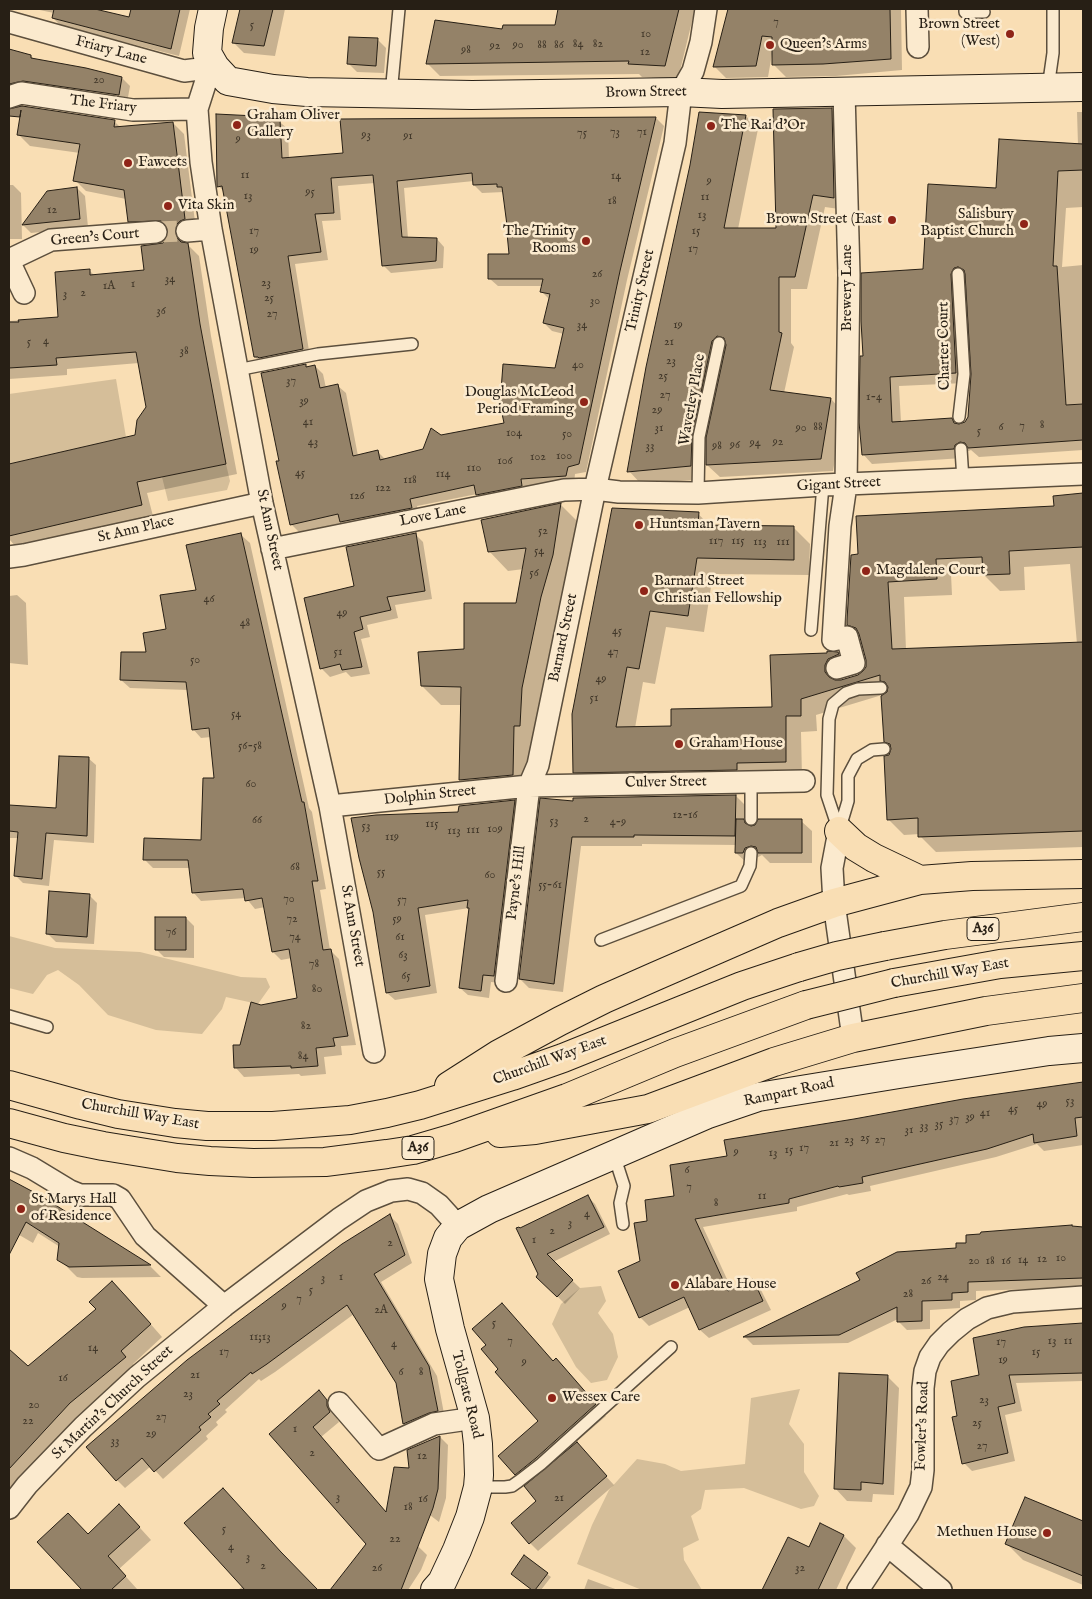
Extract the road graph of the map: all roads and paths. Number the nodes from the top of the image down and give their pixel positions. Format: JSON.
{"nodes":[{"id":1,"x":214,"y":9,"type":"edge"},
{"id":2,"x":399,"y":9,"type":"edge"},
{"id":3,"x":706,"y":9,"type":"edge"},
{"id":4,"x":917,"y":9,"type":"edge"},
{"id":5,"x":965,"y":9,"type":"edge"},
{"id":6,"x":1053,"y":9,"type":"edge"},
{"id":7,"x":984,"y":12,"type":"dead end"},
{"id":8,"x":18,"y":25,"type":"edge"},
{"id":9,"x":918,"y":48,"type":"dead end"},
{"id":10,"x":215,"y":67,"type":"junction"},
{"id":11,"x":1083,"y":87,"type":"edge"},
{"id":12,"x":1048,"y":88,"type":"junction"},
{"id":13,"x":681,"y":92,"type":"junction"},
{"id":14,"x":844,"y":92,"type":"junction"},
{"id":15,"x":391,"y":94,"type":"junction"},
{"id":16,"x":9,"y":97,"type":"edge"},
{"id":17,"x":197,"y":109,"type":"junction"},
{"id":18,"x":211,"y":229,"type":"junction"},
{"id":19,"x":187,"y":231,"type":"tunnel mouth"},
{"id":20,"x":156,"y":232,"type":"tunnel mouth"},
{"id":21,"x":9,"y":260,"type":"edge"},
{"id":22,"x":958,"y":274,"type":"dead end"},
{"id":23,"x":24,"y":293,"type":"dead end"},
{"id":24,"x":719,"y":343,"type":"dead end"},
{"id":25,"x":412,"y":344,"type":"dead end"},
{"id":26,"x":237,"y":370,"type":"junction"},
{"id":27,"x":959,"y":417,"type":"dead end"},
{"id":28,"x":960,"y":449,"type":"dead end"},
{"id":29,"x":1083,"y":474,"type":"edge"},
{"id":30,"x":963,"y":480,"type":"junction"},
{"id":31,"x":846,"y":484,"type":"junction"},
{"id":32,"x":823,"y":485,"type":"junction"},
{"id":33,"x":595,"y":489,"type":"junction"},
{"id":34,"x":698,"y":493,"type":"junction"},
{"id":35,"x":262,"y":503,"type":"junction"},
{"id":36,"x":272,"y":549,"type":"junction"},
{"id":37,"x":9,"y":556,"type":"edge"},
{"id":38,"x":811,"y":630,"type":"dead end"},
{"id":39,"x":837,"y":668,"type":"dead end"},
{"id":40,"x":881,"y":688,"type":"dead end"},
{"id":41,"x":884,"y":749,"type":"dead end"},
{"id":42,"x":804,"y":781,"type":"dead end"},
{"id":43,"x":751,"y":782,"type":"junction"},
{"id":44,"x":529,"y":786,"type":"junction"},
{"id":45,"x":330,"y":806,"type":"junction"},
{"id":46,"x":751,"y":819,"type":"dead end"},
{"id":47,"x":839,"y":831,"type":"junction"},
{"id":48,"x":750,"y":853,"type":"dead end"},
{"id":49,"x":1083,"y":874,"type":"edge"},
{"id":50,"x":920,"y":880,"type":"junction"},
{"id":51,"x":834,"y":903,"type":"junction"},
{"id":52,"x":1083,"y":918,"type":"edge"},
{"id":53,"x":601,"y":940,"type":"dead end"},
{"id":54,"x":1083,"y":956,"type":"edge"},
{"id":55,"x":506,"y":981,"type":"dead end"},
{"id":56,"x":1083,"y":998,"type":"edge"},
{"id":57,"x":9,"y":1016,"type":"edge"},
{"id":58,"x":47,"y":1027,"type":"dead end"},
{"id":59,"x":853,"y":1038,"type":"junction"},
{"id":60,"x":1083,"y":1048,"type":"edge"},
{"id":61,"x":374,"y":1052,"type":"dead end"},
{"id":62,"x":9,"y":1085,"type":"edge"},
{"id":63,"x":420,"y":1105,"type":"junction"},
{"id":64,"x":9,"y":1123,"type":"edge"},
{"id":65,"x":454,"y":1138,"type":"junction"},
{"id":66,"x":614,"y":1155,"type":"junction"},
{"id":67,"x":9,"y":1158,"type":"edge"},
{"id":68,"x":623,"y":1224,"type":"dead end"},
{"id":69,"x":458,"y":1226,"type":"junction"},
{"id":70,"x":1083,"y":1297,"type":"edge"},
{"id":71,"x":224,"y":1306,"type":"junction"},
{"id":72,"x":671,"y":1347,"type":"dead end"},
{"id":73,"x":339,"y":1403,"type":"dead end"},
{"id":74,"x":475,"y":1418,"type":"junction"},
{"id":75,"x":478,"y":1487,"type":"junction"},
{"id":76,"x":9,"y":1508,"type":"edge"},
{"id":77,"x":887,"y":1544,"type":"junction"},
{"id":78,"x":435,"y":1590,"type":"edge"},
{"id":79,"x":858,"y":1590,"type":"edge"},
{"id":80,"x":941,"y":1590,"type":"edge"}],
"edges":[{"from":1,"to":10,"type":"street"},
{"from":2,"to":15,"type":"lane"},
{"from":3,"to":13,"type":"street"},
{"from":4,"to":9,"type":"street"},
{"from":5,"to":7,"type":"lane"},
{"from":6,"to":12,"type":"lane"},
{"from":8,"to":10,"type":"street","name":"Friary Lane"},
{"from":10,"to":15,"type":"street","name":"Brown Street"},
{"from":10,"to":17,"type":"street","name":"St Ann Street"},
{"from":11,"to":12,"type":"street","name":"Brown Street"},
{"from":12,"to":14,"type":"street","name":"Brown Street"},
{"from":13,"to":14,"type":"street","name":"Brown Street"},
{"from":13,"to":15,"type":"street","name":"Brown Street"},
{"from":13,"to":33,"type":"street","name":"Trinity Street"},
{"from":14,"to":31,"type":"street","name":"Brewery Lane"},
{"from":16,"to":17,"type":"street","name":"The Friary"},
{"from":17,"to":18,"type":"street","name":"St Ann Street"},
{"from":18,"to":19,"type":"street"},
{"from":18,"to":26,"type":"street","name":"St Ann Street"},
{"from":20,"to":21,"type":"street","name":"Green's Court"},
{"from":21,"to":23,"type":"street","name":"Green's Court"},
{"from":22,"to":27,"type":"lane","name":"Charter Court"},
{"from":24,"to":34,"type":"lane","name":"Waverley Place"},
{"from":25,"to":26,"type":"lane"},
{"from":26,"to":35,"type":"street","name":"St Ann Street"},
{"from":28,"to":30,"type":"lane"},
{"from":29,"to":30,"type":"street","name":"Gigant Street"},
{"from":30,"to":31,"type":"street","name":"Gigant Street"},
{"from":31,"to":32,"type":"street","name":"Gigant Street"},
{"from":31,"to":39,"type":"street","name":"Brewery Lane"},
{"from":32,"to":34,"type":"street","name":"Gigant Street"},
{"from":32,"to":38,"type":"lane"},
{"from":33,"to":34,"type":"street","name":"Gigant Street"},
{"from":33,"to":36,"type":"street","name":"Love Lane"},
{"from":33,"to":44,"type":"street","name":"Barnard Street"},
{"from":35,"to":36,"type":"street","name":"St Ann Street"},
{"from":35,"to":37,"type":"street","name":"St Ann Place"},
{"from":36,"to":45,"type":"street","name":"St Ann Street"},
{"from":40,"to":47,"type":"lane"},
{"from":41,"to":47,"type":"lane"},
{"from":42,"to":43,"type":"street","name":"Culver Street"},
{"from":43,"to":44,"type":"street","name":"Culver Street"},
{"from":43,"to":46,"type":"lane"},
{"from":44,"to":45,"type":"street","name":"Dolphin Street"},
{"from":44,"to":55,"type":"street","name":"Payne's Hill"},
{"from":45,"to":61,"type":"street","name":"St Ann Street"},
{"from":47,"to":50,"type":"highway"},
{"from":47,"to":51,"type":"street"},
{"from":48,"to":53,"type":"lane"},
{"from":49,"to":50,"type":"highway"},
{"from":50,"to":51,"type":"highway"},
{"from":51,"to":59,"type":"street"},
{"from":51,"to":63,"type":"highway"},
{"from":52,"to":63,"type":"highway","name":"Churchill Way East","number":"A36","bridge":true},
{"from":54,"to":65,"type":"highway","name":"Churchill Way East","number":"A36","bridge":true},
{"from":56,"to":59,"type":"highway"},
{"from":57,"to":58,"type":"lane"},
{"from":59,"to":65,"type":"highway"},
{"from":60,"to":66,"type":"street","name":"Rampart Road"},
{"from":62,"to":63,"type":"highway","name":"Churchill Way East","number":"A36"},
{"from":64,"to":65,"type":"highway","name":"Churchill Way East","number":"A36"},
{"from":66,"to":68,"type":"lane"},
{"from":66,"to":69,"type":"street","name":"Rampart Road"},
{"from":67,"to":71,"type":"street"},
{"from":69,"to":71,"type":"street","name":"St Martin's Church Street"},
{"from":69,"to":74,"type":"street","name":"Tollgate Road"},
{"from":70,"to":77,"type":"street","name":"Fowler's Road"},
{"from":71,"to":76,"type":"street","name":"St Martin's Church Street"},
{"from":72,"to":75,"type":"lane"},
{"from":73,"to":74,"type":"street"},
{"from":74,"to":75,"type":"street","name":"Tollgate Road"},
{"from":75,"to":78,"type":"street","name":"Tollgate Road"},
{"from":77,"to":79,"type":"street","name":"Fowler's Road"},
{"from":77,"to":80,"type":"street"}]}
